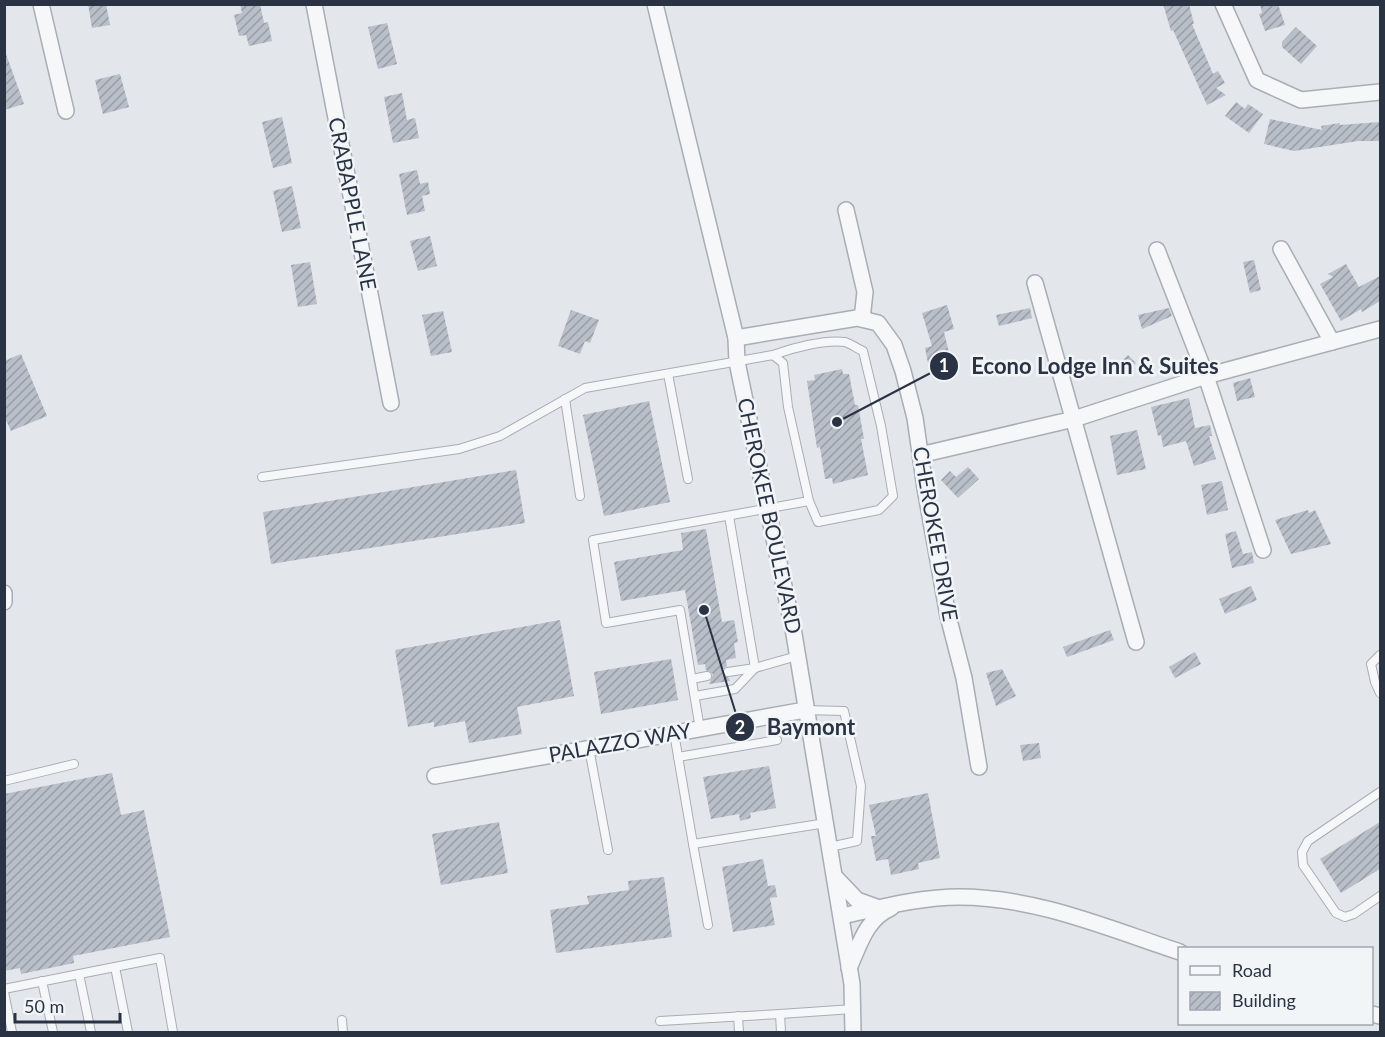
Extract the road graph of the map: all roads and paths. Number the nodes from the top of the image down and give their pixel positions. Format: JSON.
{"nodes":[{"id":1,"x":41,"y":4,"type":"edge"},
{"id":2,"x":314,"y":4,"type":"edge"},
{"id":3,"x":655,"y":4,"type":"edge"},
{"id":4,"x":1223,"y":4,"type":"edge"},
{"id":5,"x":1380,"y":93,"type":"edge"},
{"id":6,"x":66,"y":111,"type":"dead end"},
{"id":7,"x":846,"y":210,"type":"dead end"},
{"id":8,"x":1281,"y":249,"type":"dead end"},
{"id":9,"x":1157,"y":250,"type":"dead end"},
{"id":10,"x":1035,"y":283,"type":"dead end"},
{"id":11,"x":862,"y":319,"type":"junction"},
{"id":12,"x":1380,"y":329,"type":"edge"},
{"id":13,"x":736,"y":338,"type":"junction"},
{"id":14,"x":1332,"y":342,"type":"junction"},
{"id":15,"x":773,"y":355,"type":"junction"},
{"id":16,"x":737,"y":362,"type":"junction"},
{"id":17,"x":668,"y":374,"type":"junction"},
{"id":18,"x":1206,"y":376,"type":"junction"},
{"id":19,"x":565,"y":399,"type":"junction"},
{"id":20,"x":391,"y":403,"type":"dead end"},
{"id":21,"x":1074,"y":419,"type":"junction"},
{"id":22,"x":920,"y":454,"type":"junction"},
{"id":23,"x":262,"y":477,"type":"dead end"},
{"id":24,"x":688,"y":479,"type":"dead end"},
{"id":25,"x":580,"y":496,"type":"dead end"},
{"id":26,"x":809,"y":501,"type":"junction"},
{"id":27,"x":768,"y":509,"type":"junction"},
{"id":28,"x":729,"y":516,"type":"junction"},
{"id":29,"x":1263,"y":550,"type":"dead end"},
{"id":30,"x":4,"y":593,"type":"edge"},
{"id":31,"x":4,"y":602,"type":"edge"},
{"id":32,"x":1136,"y":642,"type":"dead end"},
{"id":33,"x":1380,"y":655,"type":"edge"},
{"id":34,"x":797,"y":656,"type":"junction"},
{"id":35,"x":755,"y":668,"type":"junction"},
{"id":36,"x":728,"y":672,"type":"dead end"},
{"id":37,"x":707,"y":676,"type":"dead end"},
{"id":38,"x":692,"y":679,"type":"junction"},
{"id":39,"x":1380,"y":693,"type":"edge"},
{"id":40,"x":695,"y":696,"type":"junction"},
{"id":41,"x":805,"y":710,"type":"junction"},
{"id":42,"x":700,"y":729,"type":"junction"},
{"id":43,"x":674,"y":733,"type":"junction"},
{"id":44,"x":777,"y":740,"type":"dead end"},
{"id":45,"x":590,"y":748,"type":"junction"},
{"id":46,"x":678,"y":757,"type":"junction"},
{"id":47,"x":74,"y":764,"type":"dead end"},
{"id":48,"x":979,"y":767,"type":"dead end"},
{"id":49,"x":435,"y":776,"type":"dead end"},
{"id":50,"x":4,"y":781,"type":"edge"},
{"id":51,"x":1380,"y":792,"type":"edge"},
{"id":52,"x":826,"y":823,"type":"junction"},
{"id":53,"x":693,"y":844,"type":"junction"},
{"id":54,"x":830,"y":847,"type":"junction"},
{"id":55,"x":608,"y":850,"type":"dead end"},
{"id":56,"x":836,"y":878,"type":"junction"},
{"id":57,"x":1380,"y":896,"type":"edge"},
{"id":58,"x":908,"y":901,"type":"junction"},
{"id":59,"x":879,"y":908,"type":"junction"},
{"id":60,"x":842,"y":916,"type":"junction"},
{"id":61,"x":708,"y":925,"type":"dead end"},
{"id":62,"x":1178,"y":952,"type":"edge"},
{"id":63,"x":115,"y":967,"type":"junction"},
{"id":64,"x":849,"y":968,"type":"junction"},
{"id":65,"x":79,"y":974,"type":"junction"},
{"id":66,"x":42,"y":981,"type":"junction"},
{"id":67,"x":4,"y":990,"type":"edge"},
{"id":68,"x":853,"y":1010,"type":"junction"},
{"id":69,"x":780,"y":1014,"type":"junction"},
{"id":70,"x":738,"y":1017,"type":"junction"},
{"id":71,"x":342,"y":1020,"type":"dead end"},
{"id":72,"x":660,"y":1021,"type":"dead end"},
{"id":73,"x":12,"y":1032,"type":"edge"},
{"id":74,"x":52,"y":1032,"type":"edge"},
{"id":75,"x":91,"y":1032,"type":"edge"},
{"id":76,"x":128,"y":1032,"type":"edge"},
{"id":77,"x":173,"y":1032,"type":"edge"},
{"id":78,"x":343,"y":1032,"type":"edge"},
{"id":79,"x":739,"y":1032,"type":"edge"},
{"id":80,"x":781,"y":1032,"type":"edge"},
{"id":81,"x":853,"y":1032,"type":"edge"}],
"edges":[{"from":1,"to":6,"type":"street"},
{"from":2,"to":20,"type":"street","name":"CRABAPPLE LANE"},
{"from":3,"to":13,"type":"street","name":"CHEROKEE BOULEVARD"},
{"from":4,"to":5,"type":"street"},
{"from":7,"to":11,"type":"street"},
{"from":8,"to":14,"type":"street"},
{"from":9,"to":18,"type":"street"},
{"from":10,"to":21,"type":"street"},
{"from":11,"to":13,"type":"street"},
{"from":11,"to":22,"type":"street","name":"CHEROKEE DRIVE"},
{"from":12,"to":14,"type":"street"},
{"from":13,"to":16,"type":"street","name":"CHEROKEE BOULEVARD"},
{"from":14,"to":18,"type":"street"},
{"from":15,"to":16,"type":"lane"},
{"from":15,"to":26,"type":"lane"},
{"from":15,"to":26,"type":"lane"},
{"from":16,"to":17,"type":"lane"},
{"from":16,"to":27,"type":"street","name":"CHEROKEE BOULEVARD"},
{"from":17,"to":19,"type":"lane"},
{"from":17,"to":24,"type":"lane"},
{"from":18,"to":21,"type":"street"},
{"from":18,"to":29,"type":"street"},
{"from":19,"to":23,"type":"lane"},
{"from":19,"to":25,"type":"lane"},
{"from":21,"to":22,"type":"street"},
{"from":21,"to":32,"type":"street"},
{"from":22,"to":48,"type":"street","name":"CHEROKEE DRIVE"},
{"from":26,"to":27,"type":"lane"},
{"from":27,"to":28,"type":"lane"},
{"from":27,"to":34,"type":"street","name":"CHEROKEE BOULEVARD"},
{"from":28,"to":35,"type":"lane"},
{"from":28,"to":38,"type":"lane"},
{"from":30,"to":31,"type":"street"},
{"from":33,"to":39,"type":"lane"},
{"from":34,"to":35,"type":"lane"},
{"from":34,"to":41,"type":"street","name":"CHEROKEE BOULEVARD"},
{"from":35,"to":36,"type":"lane"},
{"from":35,"to":40,"type":"lane"},
{"from":37,"to":38,"type":"lane"},
{"from":38,"to":40,"type":"lane"},
{"from":40,"to":42,"type":"lane"},
{"from":41,"to":42,"type":"street","name":"PALAZZO WAY"},
{"from":41,"to":52,"type":"street","name":"CHEROKEE BOULEVARD"},
{"from":41,"to":54,"type":"lane"},
{"from":42,"to":43,"type":"street","name":"PALAZZO WAY"},
{"from":43,"to":45,"type":"street","name":"PALAZZO WAY"},
{"from":43,"to":46,"type":"lane"},
{"from":44,"to":46,"type":"lane"},
{"from":45,"to":49,"type":"street","name":"PALAZZO WAY"},
{"from":45,"to":55,"type":"lane"},
{"from":46,"to":53,"type":"lane"},
{"from":47,"to":50,"type":"lane"},
{"from":51,"to":57,"type":"lane"},
{"from":52,"to":53,"type":"lane"},
{"from":52,"to":54,"type":"street","name":"CHEROKEE BOULEVARD"},
{"from":53,"to":61,"type":"lane"},
{"from":54,"to":56,"type":"street","name":"CHEROKEE BOULEVARD"},
{"from":56,"to":59,"type":"street"},
{"from":56,"to":60,"type":"street","name":"CHEROKEE BOULEVARD"},
{"from":58,"to":59,"type":"street"},
{"from":58,"to":62,"type":"street"},
{"from":58,"to":64,"type":"street"},
{"from":59,"to":60,"type":"street"},
{"from":60,"to":64,"type":"street","name":"CHEROKEE BOULEVARD"},
{"from":63,"to":65,"type":"lane"},
{"from":63,"to":76,"type":"lane"},
{"from":63,"to":77,"type":"lane"},
{"from":64,"to":68,"type":"street","name":"CHEROKEE BOULEVARD"},
{"from":65,"to":66,"type":"lane"},
{"from":65,"to":75,"type":"lane"},
{"from":66,"to":67,"type":"lane"},
{"from":66,"to":74,"type":"lane"},
{"from":67,"to":73,"type":"lane"},
{"from":68,"to":69,"type":"lane"},
{"from":68,"to":81,"type":"street","name":"CHEROKEE BOULEVARD"},
{"from":69,"to":70,"type":"lane"},
{"from":69,"to":80,"type":"lane"},
{"from":70,"to":72,"type":"lane"},
{"from":70,"to":79,"type":"lane"},
{"from":71,"to":78,"type":"lane"}]}
